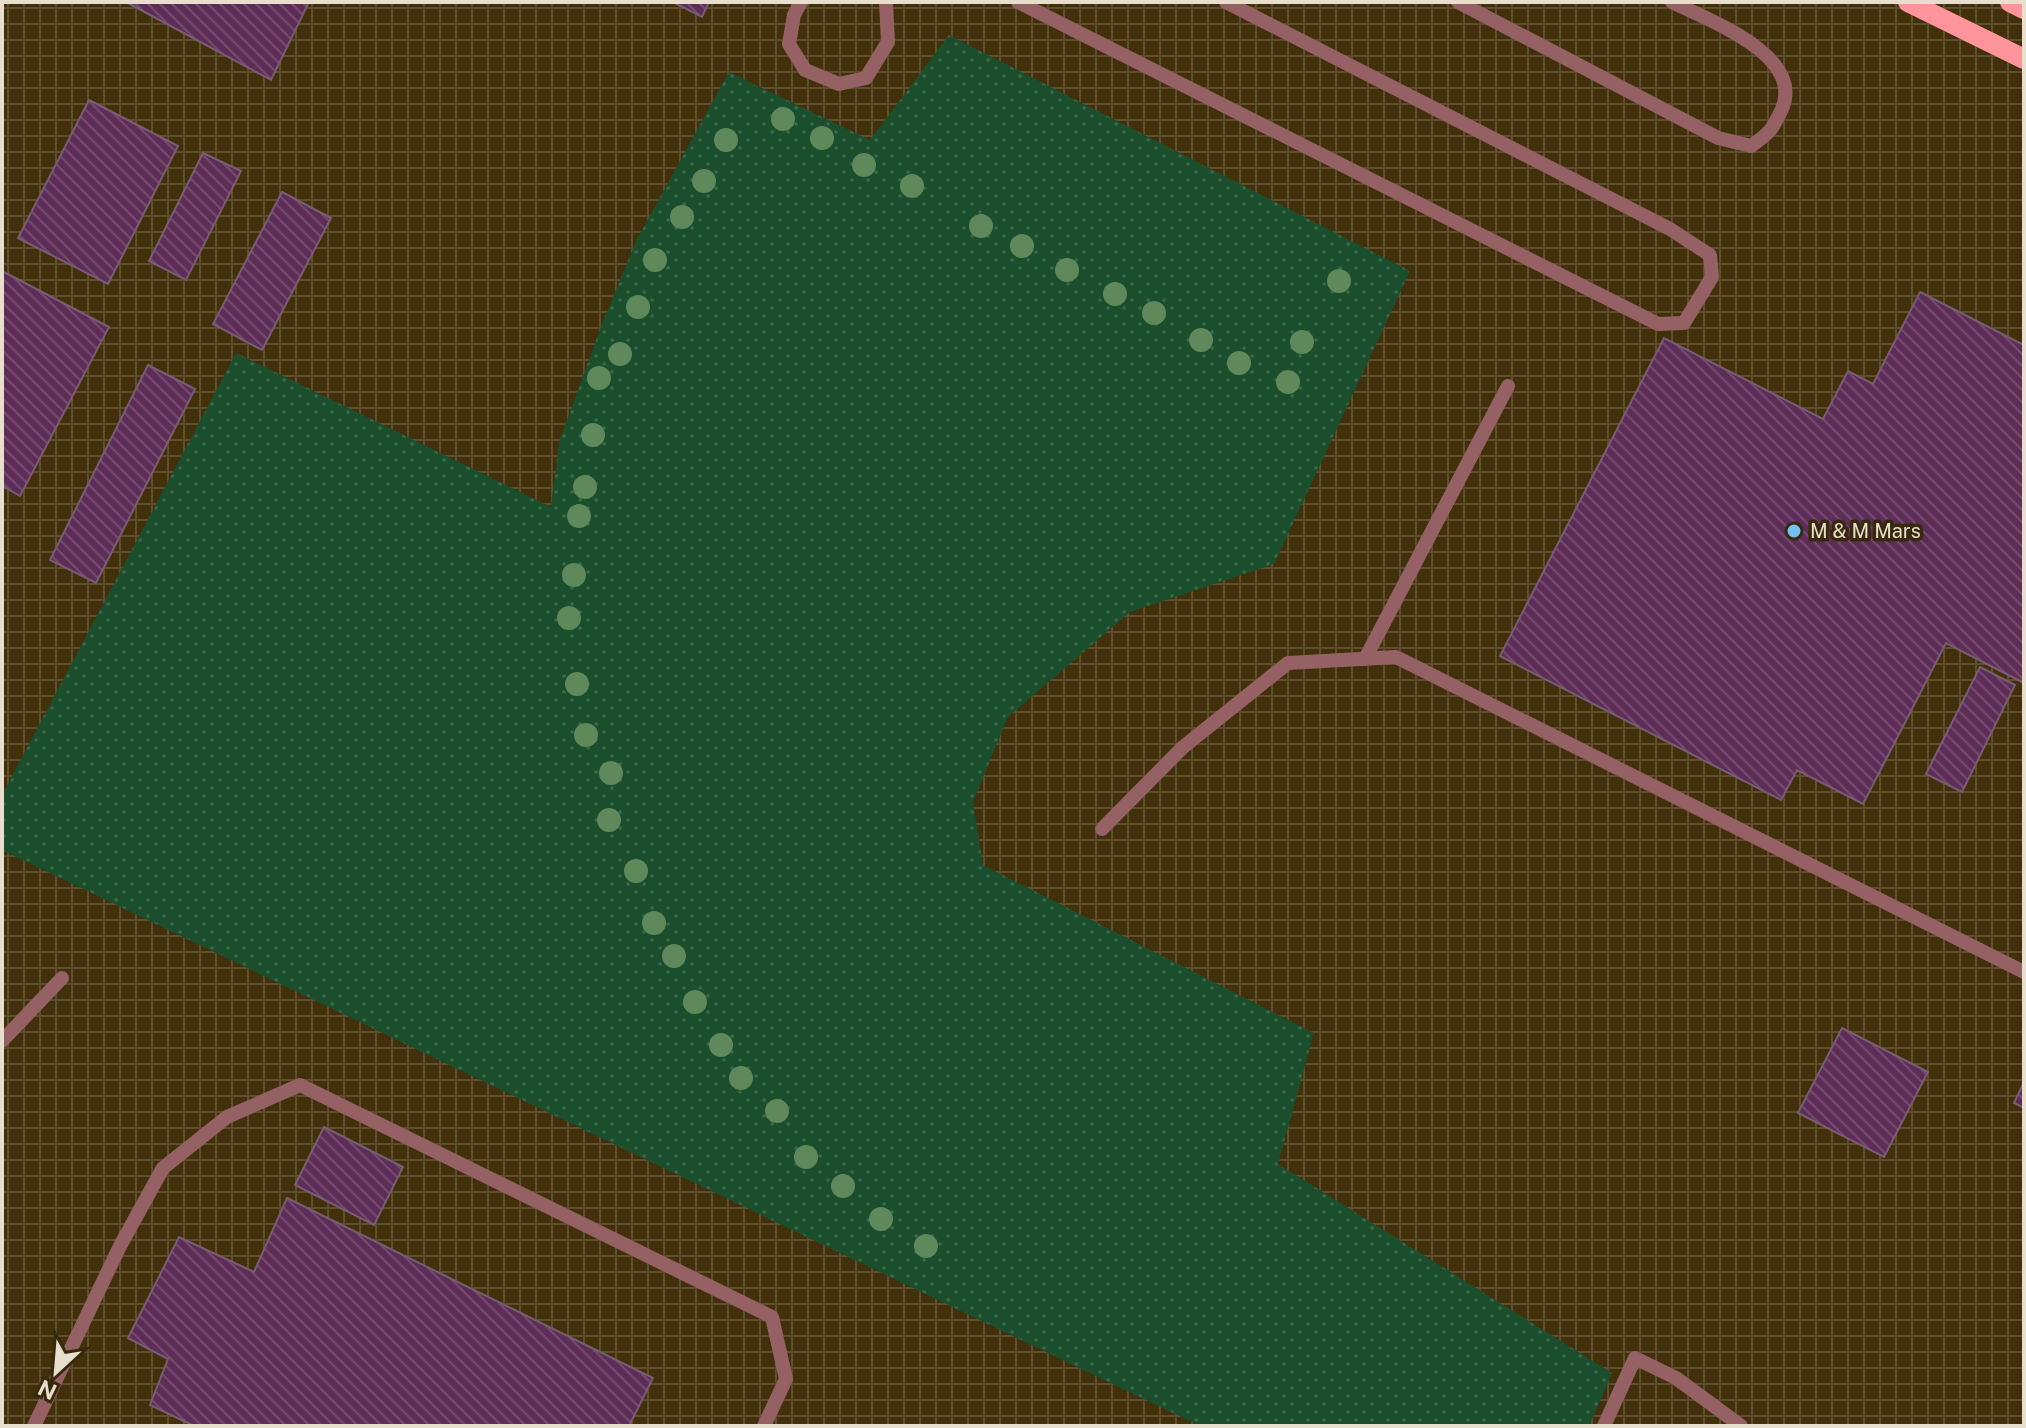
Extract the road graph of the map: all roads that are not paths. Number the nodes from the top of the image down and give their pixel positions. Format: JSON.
{"nodes":[{"id":1,"x":801,"y":2,"type":"edge"},
{"id":2,"x":886,"y":2,"type":"edge"},
{"id":3,"x":1018,"y":2,"type":"edge"},
{"id":4,"x":1226,"y":2,"type":"edge"},
{"id":5,"x":1458,"y":2,"type":"edge"},
{"id":6,"x":1672,"y":2,"type":"edge"},
{"id":7,"x":1908,"y":2,"type":"edge"},
{"id":8,"x":2010,"y":2,"type":"edge"},
{"id":9,"x":2024,"y":9,"type":"edge"},
{"id":10,"x":2024,"y":59,"type":"edge"},
{"id":11,"x":1508,"y":386,"type":"dead end"},
{"id":12,"x":1365,"y":659,"type":"junction"},
{"id":13,"x":1102,"y":829,"type":"dead end"},
{"id":14,"x":2024,"y":972,"type":"edge"},
{"id":15,"x":62,"y":978,"type":"dead end"},
{"id":16,"x":2,"y":1041,"type":"edge"},
{"id":17,"x":34,"y":1426,"type":"edge"},
{"id":18,"x":764,"y":1426,"type":"edge"},
{"id":19,"x":1604,"y":1426,"type":"edge"},
{"id":20,"x":1741,"y":1426,"type":"edge"}],
"edges":[{"from":1,"to":2,"type":"lane"},
{"from":3,"to":4,"type":"lane"},
{"from":5,"to":6,"type":"lane"},
{"from":7,"to":10,"type":"main road"},
{"from":8,"to":9,"type":"main road"},
{"from":11,"to":12,"type":"lane"},
{"from":12,"to":13,"type":"lane"},
{"from":12,"to":14,"type":"lane"},
{"from":15,"to":16,"type":"lane"},
{"from":17,"to":18,"type":"lane"},
{"from":19,"to":20,"type":"lane"}]}
